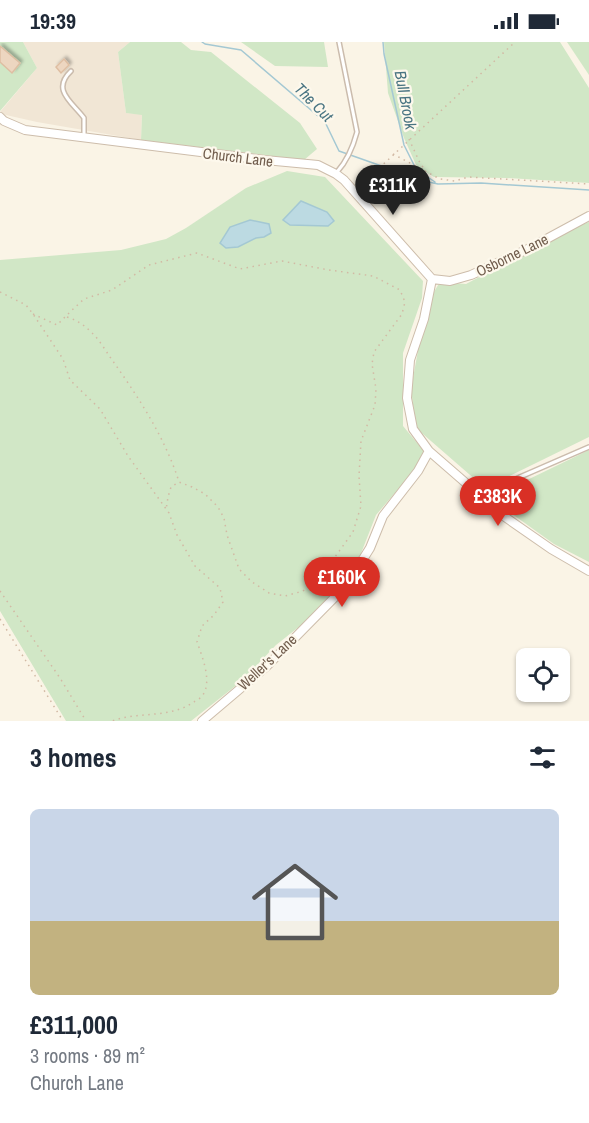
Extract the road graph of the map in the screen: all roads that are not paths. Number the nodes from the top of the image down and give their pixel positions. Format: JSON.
{"nodes":[{"id":1,"x":339,"y":42,"type":"edge"},
{"id":2,"x":71,"y":71,"type":"dead end"},
{"id":3,"x":0,"y":117,"type":"edge"},
{"id":4,"x":84,"y":138,"type":"junction"},
{"id":5,"x":336,"y":174,"type":"junction"},
{"id":6,"x":589,"y":216,"type":"edge"},
{"id":7,"x":432,"y":279,"type":"junction"},
{"id":8,"x":589,"y":447,"type":"edge"},
{"id":9,"x":429,"y":452,"type":"junction"},
{"id":10,"x":483,"y":498,"type":"junction"},
{"id":11,"x":589,"y":571,"type":"edge"},
{"id":12,"x":202,"y":721,"type":"edge"}],
"edges":[{"from":1,"to":5,"type":"lane"},
{"from":2,"to":4,"type":"lane"},
{"from":3,"to":4,"type":"street","name":"Church Lane"},
{"from":4,"to":5,"type":"street","name":"Church Lane"},
{"from":5,"to":7,"type":"street","name":"Church Lane"},
{"from":6,"to":7,"type":"street","name":"Osborne Lane"},
{"from":7,"to":9,"type":"street"},
{"from":8,"to":10,"type":"lane"},
{"from":9,"to":10,"type":"street"},
{"from":9,"to":12,"type":"street","name":"Weller's Lane"},
{"from":10,"to":11,"type":"street"}]}
